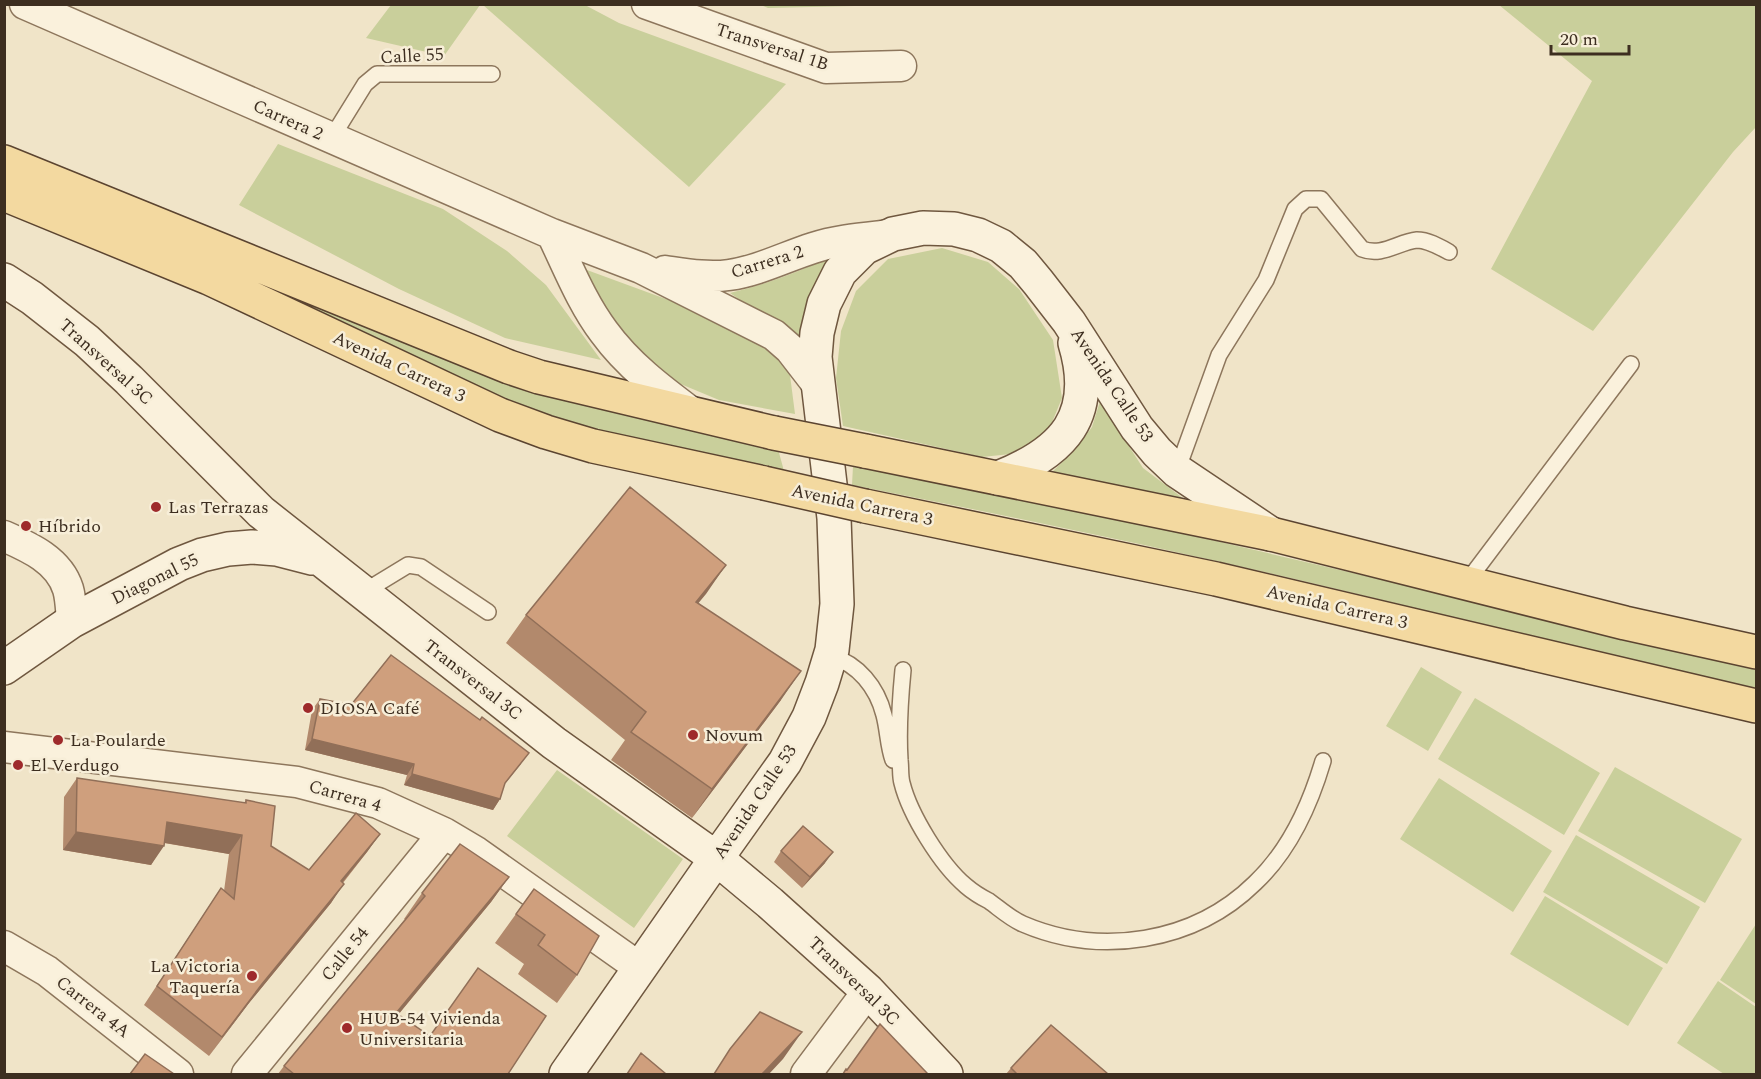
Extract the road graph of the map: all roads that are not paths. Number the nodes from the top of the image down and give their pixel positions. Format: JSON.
{"nodes":[{"id":1,"x":25,"y":4,"type":"edge"},
{"id":2,"x":646,"y":4,"type":"edge"},
{"id":3,"x":901,"y":66,"type":"dead end"},
{"id":4,"x":492,"y":74,"type":"dead end"},
{"id":5,"x":332,"y":139,"type":"junction"},
{"id":6,"x":4,"y":162,"type":"edge"},
{"id":7,"x":4,"y":194,"type":"edge"},
{"id":8,"x":552,"y":234,"type":"junction"},
{"id":9,"x":892,"y":234,"type":"junction"},
{"id":10,"x":1449,"y":252,"type":"dead end"},
{"id":11,"x":641,"y":268,"type":"junction"},
{"id":12,"x":4,"y":280,"type":"edge"},
{"id":13,"x":1069,"y":322,"type":"junction"},
{"id":14,"x":1631,"y":364,"type":"dead end"},
{"id":15,"x":817,"y":384,"type":"junction"},
{"id":16,"x":695,"y":415,"type":"junction"},
{"id":17,"x":1177,"y":471,"type":"junction"},
{"id":18,"x":998,"y":478,"type":"junction"},
{"id":19,"x":1271,"y":534,"type":"junction"},
{"id":20,"x":4,"y":536,"type":"edge"},
{"id":21,"x":321,"y":561,"type":"junction"},
{"id":22,"x":1467,"y":583,"type":"junction"},
{"id":23,"x":362,"y":592,"type":"junction"},
{"id":24,"x":488,"y":612,"type":"dead end"},
{"id":25,"x":72,"y":621,"type":"junction"},
{"id":26,"x":1756,"y":652,"type":"edge"},
{"id":27,"x":831,"y":656,"type":"junction"},
{"id":28,"x":4,"y":668,"type":"edge"},
{"id":29,"x":903,"y":670,"type":"dead end"},
{"id":30,"x":1756,"y":706,"type":"edge"},
{"id":31,"x":4,"y":747,"type":"edge"},
{"id":32,"x":1323,"y":762,"type":"dead end"},
{"id":33,"x":902,"y":783,"type":"junction"},
{"id":34,"x":444,"y":833,"type":"junction"},
{"id":35,"x":716,"y":858,"type":"junction"},
{"id":36,"x":4,"y":946,"type":"edge"},
{"id":37,"x":640,"y":968,"type":"junction"},
{"id":38,"x":868,"y":991,"type":"junction"},
{"id":39,"x":178,"y":1074,"type":"edge"},
{"id":40,"x":247,"y":1074,"type":"edge"},
{"id":41,"x":566,"y":1074,"type":"edge"},
{"id":42,"x":806,"y":1074,"type":"edge"},
{"id":43,"x":946,"y":1074,"type":"edge"}],
"edges":[{"from":1,"to":5,"type":"street","name":"Carrera 2"},
{"from":2,"to":3,"type":"street","name":"Transversal 1B"},
{"from":4,"to":5,"type":"lane","name":"Calle 55"},
{"from":5,"to":8,"type":"street","name":"Carrera 2"},
{"from":6,"to":16,"type":"main road","name":"Avenida Carrera 3"},
{"from":7,"to":30,"type":"main road","name":"Avenida Carrera 3","bridge":true},
{"from":8,"to":11,"type":"street","name":"Carrera 2"},
{"from":8,"to":16,"type":"street"},
{"from":9,"to":11,"type":"street","name":"Carrera 2"},
{"from":9,"to":13,"type":"main road","name":"Avenida Calle 53"},
{"from":9,"to":15,"type":"main road","name":"Avenida Calle 53"},
{"from":10,"to":17,"type":"lane"},
{"from":11,"to":15,"type":"street","name":"Carrera 2"},
{"from":12,"to":21,"type":"main road","name":"Transversal 3C"},
{"from":13,"to":17,"type":"main road","name":"Avenida Calle 53"},
{"from":13,"to":18,"type":"main road","name":"Avenida Calle 53"},
{"from":14,"to":22,"type":"lane"},
{"from":15,"to":27,"type":"main road","name":"Avenida Calle 53"},
{"from":16,"to":18,"type":"main road","name":"Avenida Carrera 3","bridge":true},
{"from":17,"to":19,"type":"main road","name":"Avenida Calle 53"},
{"from":18,"to":19,"type":"main road","name":"Avenida Carrera 3"},
{"from":19,"to":22,"type":"main road","name":"Avenida Carrera 3"},
{"from":20,"to":25,"type":"street"},
{"from":21,"to":23,"type":"main road","name":"Transversal 3C"},
{"from":21,"to":25,"type":"main road","name":"Diagonal 55"},
{"from":22,"to":26,"type":"main road","name":"Avenida Carrera 3"},
{"from":23,"to":24,"type":"lane"},
{"from":23,"to":35,"type":"main road","name":"Transversal 3C"},
{"from":25,"to":28,"type":"main road","name":"Diagonal 55"},
{"from":27,"to":33,"type":"lane"},
{"from":27,"to":35,"type":"main road","name":"Avenida Calle 53"},
{"from":29,"to":33,"type":"lane"},
{"from":31,"to":34,"type":"street","name":"Carrera 4"},
{"from":32,"to":33,"type":"lane"},
{"from":34,"to":37,"type":"street","name":"Carrera 4"},
{"from":34,"to":40,"type":"street","name":"Calle 54"},
{"from":35,"to":37,"type":"main road","name":"Avenida Calle 53"},
{"from":35,"to":38,"type":"main road","name":"Transversal 3C"},
{"from":36,"to":39,"type":"street","name":"Carrera 4A"},
{"from":37,"to":41,"type":"main road","name":"Avenida Calle 53"},
{"from":38,"to":42,"type":"street"},
{"from":38,"to":43,"type":"main road","name":"Transversal 3C"}]}
